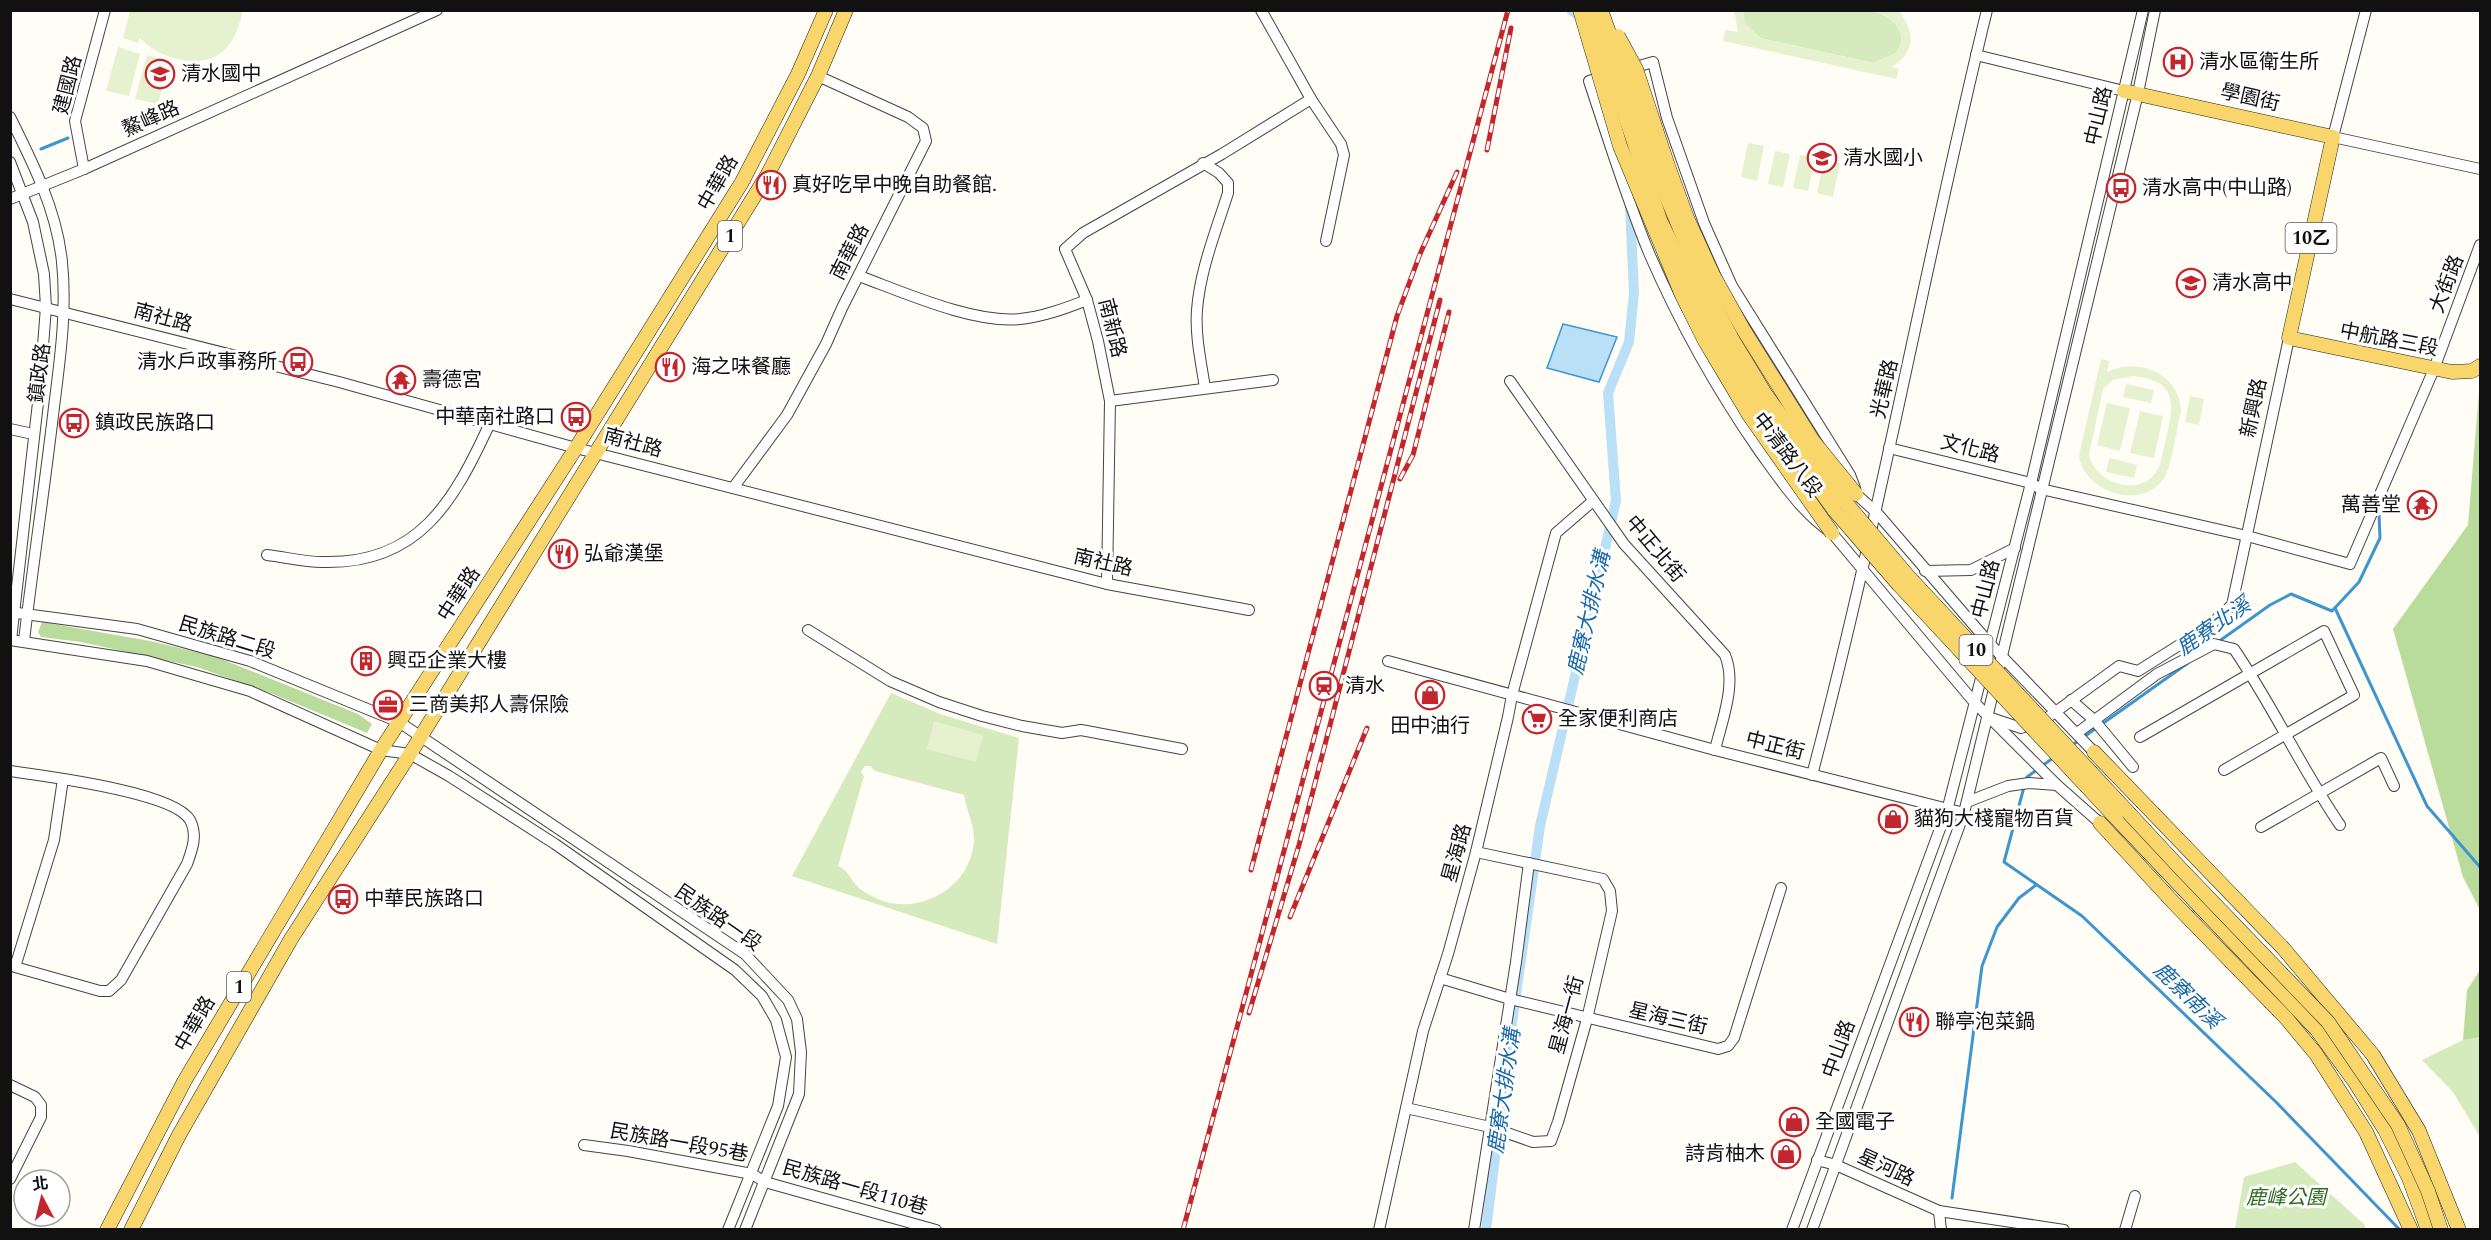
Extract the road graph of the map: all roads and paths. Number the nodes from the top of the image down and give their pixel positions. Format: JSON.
{"nodes":[{"id":1,"x":105,"y":10,"type":"edge"},
{"id":2,"x":437,"y":10,"type":"edge"},
{"id":3,"x":826,"y":10,"type":"edge"},
{"id":4,"x":846,"y":10,"type":"edge"},
{"id":5,"x":1261,"y":10,"type":"edge"},
{"id":6,"x":1580,"y":10,"type":"edge"},
{"id":7,"x":1587,"y":10,"type":"edge"},
{"id":8,"x":1602,"y":10,"type":"edge"},
{"id":9,"x":1987,"y":10,"type":"edge"},
{"id":10,"x":2143,"y":10,"type":"edge"},
{"id":11,"x":2155,"y":10,"type":"edge"},
{"id":12,"x":2366,"y":10,"type":"edge"},
{"id":13,"x":1976,"y":55,"type":"junction"},
{"id":14,"x":818,"y":76,"type":"junction"},
{"id":15,"x":2131,"y":92,"type":"junction"},
{"id":16,"x":1311,"y":99,"type":"junction"},
{"id":17,"x":10,"y":117,"type":"edge"},
{"id":18,"x":2333,"y":137,"type":"junction"},
{"id":19,"x":10,"y":162,"type":"edge"},
{"id":20,"x":1203,"y":163,"type":"junction"},
{"id":21,"x":84,"y":169,"type":"junction"},
{"id":22,"x":2481,"y":169,"type":"edge"},
{"id":23,"x":43,"y":186,"type":"junction"},
{"id":24,"x":23,"y":194,"type":"junction"},
{"id":25,"x":10,"y":199,"type":"edge"},
{"id":26,"x":1326,"y":241,"type":"dead end"},
{"id":27,"x":2481,"y":245,"type":"edge"},
{"id":28,"x":859,"y":276,"type":"junction"},
{"id":29,"x":10,"y":298,"type":"edge"},
{"id":30,"x":1087,"y":300,"type":"junction"},
{"id":31,"x":46,"y":307,"type":"junction"},
{"id":32,"x":64,"y":311,"type":"junction"},
{"id":33,"x":2289,"y":338,"type":"junction"},
{"id":34,"x":2481,"y":366,"type":"edge"},
{"id":35,"x":2434,"y":369,"type":"junction"},
{"id":36,"x":1274,"y":380,"type":"dead end"},
{"id":37,"x":1510,"y":381,"type":"dead end"},
{"id":38,"x":1205,"y":388,"type":"junction"},
{"id":39,"x":1110,"y":401,"type":"junction"},
{"id":40,"x":490,"y":423,"type":"junction"},
{"id":41,"x":10,"y":429,"type":"edge"},
{"id":42,"x":33,"y":434,"type":"junction"},
{"id":43,"x":576,"y":448,"type":"junction"},
{"id":44,"x":1889,"y":448,"type":"junction"},
{"id":45,"x":598,"y":452,"type":"junction"},
{"id":46,"x":2031,"y":483,"type":"junction"},
{"id":47,"x":733,"y":488,"type":"junction"},
{"id":48,"x":2041,"y":489,"type":"junction"},
{"id":49,"x":1857,"y":495,"type":"junction"},
{"id":50,"x":1593,"y":501,"type":"junction"},
{"id":51,"x":1877,"y":513,"type":"junction"},
{"id":52,"x":1832,"y":533,"type":"junction"},
{"id":53,"x":2247,"y":536,"type":"junction"},
{"id":54,"x":2015,"y":548,"type":"junction"},
{"id":55,"x":267,"y":555,"type":"dead end"},
{"id":56,"x":1862,"y":570,"type":"junction"},
{"id":57,"x":1925,"y":572,"type":"junction"},
{"id":58,"x":1107,"y":584,"type":"junction"},
{"id":59,"x":1249,"y":610,"type":"dead end"},
{"id":60,"x":13,"y":612,"type":"edge"},
{"id":61,"x":27,"y":613,"type":"junction"},
{"id":62,"x":808,"y":630,"type":"dead end"},
{"id":63,"x":11,"y":640,"type":"edge"},
{"id":64,"x":24,"y":641,"type":"junction"},
{"id":65,"x":1990,"y":644,"type":"junction"},
{"id":66,"x":2004,"y":657,"type":"junction"},
{"id":67,"x":1388,"y":661,"type":"dead end"},
{"id":68,"x":2250,"y":673,"type":"junction"},
{"id":69,"x":1512,"y":695,"type":"junction"},
{"id":70,"x":2071,"y":700,"type":"junction"},
{"id":71,"x":1974,"y":702,"type":"junction"},
{"id":72,"x":2053,"y":712,"type":"junction"},
{"id":73,"x":1988,"y":717,"type":"junction"},
{"id":74,"x":2094,"y":720,"type":"junction"},
{"id":75,"x":399,"y":722,"type":"junction"},
{"id":76,"x":2077,"y":733,"type":"junction"},
{"id":77,"x":2287,"y":735,"type":"junction"},
{"id":78,"x":422,"y":736,"type":"junction"},
{"id":79,"x":2140,"y":737,"type":"dead end"},
{"id":80,"x":1182,"y":748,"type":"dead end"},
{"id":81,"x":381,"y":750,"type":"junction"},
{"id":82,"x":1715,"y":750,"type":"junction"},
{"id":83,"x":2094,"y":752,"type":"joint"},
{"id":84,"x":410,"y":754,"type":"junction"},
{"id":85,"x":2133,"y":767,"type":"dead end"},
{"id":86,"x":2224,"y":770,"type":"dead end"},
{"id":87,"x":10,"y":771,"type":"edge"},
{"id":88,"x":1812,"y":775,"type":"junction"},
{"id":89,"x":63,"y":779,"type":"junction"},
{"id":90,"x":2057,"y":785,"type":"junction"},
{"id":91,"x":2394,"y":786,"type":"dead end"},
{"id":92,"x":2319,"y":794,"type":"junction"},
{"id":93,"x":1948,"y":807,"type":"junction"},
{"id":94,"x":1966,"y":808,"type":"junction"},
{"id":95,"x":2100,"y":824,"type":"joint"},
{"id":96,"x":2340,"y":825,"type":"dead end"},
{"id":97,"x":2261,"y":827,"type":"dead end"},
{"id":98,"x":1476,"y":852,"type":"junction"},
{"id":99,"x":1529,"y":863,"type":"junction"},
{"id":100,"x":1780,"y":888,"type":"dead end"},
{"id":101,"x":1440,"y":978,"type":"junction"},
{"id":102,"x":1510,"y":999,"type":"junction"},
{"id":103,"x":1587,"y":1018,"type":"junction"},
{"id":104,"x":10,"y":1085,"type":"edge"},
{"id":105,"x":1406,"y":1108,"type":"junction"},
{"id":106,"x":1490,"y":1127,"type":"junction"},
{"id":107,"x":584,"y":1146,"type":"dead end"},
{"id":108,"x":1817,"y":1160,"type":"junction"},
{"id":109,"x":1836,"y":1165,"type":"junction"},
{"id":110,"x":752,"y":1174,"type":"junction"},
{"id":111,"x":10,"y":1179,"type":"edge"},
{"id":112,"x":765,"y":1182,"type":"junction"},
{"id":113,"x":2135,"y":1196,"type":"dead end"},
{"id":114,"x":1939,"y":1211,"type":"junction"},
{"id":115,"x":107,"y":1230,"type":"edge"},
{"id":116,"x":131,"y":1230,"type":"edge"},
{"id":117,"x":728,"y":1230,"type":"edge"},
{"id":118,"x":745,"y":1230,"type":"edge"},
{"id":119,"x":936,"y":1230,"type":"edge"},
{"id":120,"x":1378,"y":1230,"type":"edge"},
{"id":121,"x":1474,"y":1230,"type":"edge"},
{"id":122,"x":1792,"y":1230,"type":"edge"},
{"id":123,"x":1812,"y":1230,"type":"edge"},
{"id":124,"x":1941,"y":1230,"type":"edge"},
{"id":125,"x":2064,"y":1230,"type":"edge"},
{"id":126,"x":2125,"y":1230,"type":"edge"},
{"id":127,"x":2411,"y":1230,"type":"edge"},
{"id":128,"x":2428,"y":1230,"type":"edge"},
{"id":129,"x":2441,"y":1230,"type":"edge"},
{"id":130,"x":2459,"y":1230,"type":"edge"}],
"edges":[{"from":1,"to":21,"type":"street","name":"建國路"},
{"from":2,"to":21,"type":"street","name":"鰲峰路"},
{"from":3,"to":43,"type":"main road","name":"中華路","number":"1"},
{"from":4,"to":14,"type":"main road","name":"中華路","number":"1"},
{"from":5,"to":16,"type":"street"},
{"from":6,"to":52,"type":"main road","bridge":true},
{"from":7,"to":128,"type":"main road","number":"10","bridge":true},
{"from":8,"to":49,"type":"main road","bridge":true},
{"from":8,"to":129,"type":"main road","number":"10","bridge":true},
{"from":9,"to":13,"type":"street","name":"光華路"},
{"from":10,"to":15,"type":"street","name":"中山路"},
{"from":11,"to":15,"type":"street","name":"中山路"},
{"from":12,"to":18,"type":"street","name":"新興路"},
{"from":13,"to":15,"type":"street","name":"學園街"},
{"from":13,"to":44,"type":"street","name":"光華路"},
{"from":14,"to":28,"type":"street","name":"南華路"},
{"from":14,"to":45,"type":"main road","name":"中華路","number":"1"},
{"from":15,"to":18,"type":"main road","name":"學園街"},
{"from":15,"to":46,"type":"street","name":"中山路"},
{"from":15,"to":48,"type":"street","name":"中山路"},
{"from":16,"to":20,"type":"street"},
{"from":16,"to":26,"type":"street"},
{"from":17,"to":23,"type":"street","name":"鎮政路"},
{"from":18,"to":22,"type":"street","name":"學園街"},
{"from":18,"to":33,"type":"main road","name":"新興路","number":"10乙"},
{"from":19,"to":24,"type":"street","name":"鎮政路"},
{"from":20,"to":30,"type":"street","name":"南新路"},
{"from":20,"to":38,"type":"street"},
{"from":21,"to":23,"type":"street","name":"鰲峰路"},
{"from":23,"to":24,"type":"street","name":"鰲峰路"},
{"from":23,"to":32,"type":"street","name":"鎮政路"},
{"from":24,"to":25,"type":"street","name":"鰲峰路"},
{"from":24,"to":31,"type":"street","name":"鎮政路"},
{"from":27,"to":35,"type":"street","name":"大街路"},
{"from":28,"to":30,"type":"street"},
{"from":28,"to":47,"type":"street","name":"南華路"},
{"from":29,"to":31,"type":"street","name":"南社路"},
{"from":30,"to":39,"type":"street","name":"南新路"},
{"from":31,"to":32,"type":"street","name":"南社路"},
{"from":31,"to":42,"type":"street","name":"鎮政路"},
{"from":32,"to":40,"type":"street","name":"南社路"},
{"from":32,"to":61,"type":"street","name":"鎮政路"},
{"from":33,"to":35,"type":"main road","name":"中航路三段"},
{"from":33,"to":53,"type":"street","name":"新興路"},
{"from":34,"to":35,"type":"main road","name":"中航路三段"},
{"from":35,"to":53,"type":"street","name":"大街路"},
{"from":36,"to":38,"type":"street"},
{"from":37,"to":50,"type":"street","name":"中正北街"},
{"from":38,"to":39,"type":"street"},
{"from":39,"to":58,"type":"street","name":"南新路"},
{"from":40,"to":43,"type":"street","name":"南社路"},
{"from":40,"to":55,"type":"street"},
{"from":41,"to":42,"type":"street"},
{"from":42,"to":60,"type":"street","name":"鎮政路"},
{"from":43,"to":45,"type":"street","name":"南社路"},
{"from":43,"to":75,"type":"main road","name":"中華路","number":"1"},
{"from":44,"to":46,"type":"street","name":"文化路"},
{"from":44,"to":51,"type":"street","name":"光華路"},
{"from":45,"to":47,"type":"street","name":"南社路"},
{"from":45,"to":78,"type":"main road","name":"中華路","number":"1"},
{"from":46,"to":48,"type":"street","name":"文化路"},
{"from":46,"to":54,"type":"street","name":"中山路"},
{"from":47,"to":58,"type":"street","name":"南社路"},
{"from":48,"to":53,"type":"street","name":"文化路"},
{"from":48,"to":66,"type":"street","name":"中山路"},
{"from":49,"to":51,"type":"street","name":"中清路八段"},
{"from":49,"to":52,"type":"street","name":"中清路八段"},
{"from":50,"to":69,"type":"street","name":"星海路"},
{"from":50,"to":82,"type":"street","name":"中正北街"},
{"from":51,"to":56,"type":"street","name":"光華路"},
{"from":51,"to":57,"type":"street","name":"中清路八段"},
{"from":52,"to":56,"type":"street","name":"中清路八段"},
{"from":53,"to":70,"type":"street","name":"新興路"},
{"from":54,"to":57,"type":"street"},
{"from":54,"to":65,"type":"street","name":"中山路"},
{"from":56,"to":71,"type":"street","name":"中清路八段"},
{"from":56,"to":88,"type":"street","name":"光華路"},
{"from":57,"to":65,"type":"street","name":"中清路八段"},
{"from":58,"to":59,"type":"street","name":"南社路"},
{"from":60,"to":61,"type":"street","name":"民族路二段"},
{"from":60,"to":63,"type":"street","name":"鎮政路"},
{"from":61,"to":64,"type":"street","name":"鎮政路"},
{"from":61,"to":75,"type":"street","name":"民族路二段"},
{"from":62,"to":80,"type":"street"},
{"from":63,"to":64,"type":"street"},
{"from":64,"to":81,"type":"street"},
{"from":65,"to":66,"type":"street","name":"中清路八段"},
{"from":65,"to":71,"type":"street","name":"中山路"},
{"from":66,"to":72,"type":"street","name":"中清路八段"},
{"from":66,"to":73,"type":"street","name":"中山路"},
{"from":67,"to":69,"type":"street"},
{"from":68,"to":74,"type":"street"},
{"from":68,"to":77,"type":"street"},
{"from":68,"to":77,"type":"street"},
{"from":68,"to":79,"type":"street"},
{"from":69,"to":82,"type":"street","name":"中正街"},
{"from":69,"to":98,"type":"street","name":"星海路"},
{"from":70,"to":72,"type":"street","name":"新興路"},
{"from":70,"to":74,"type":"street"},
{"from":71,"to":73,"type":"street","name":"中清路八段"},
{"from":71,"to":93,"type":"street","name":"中山路"},
{"from":72,"to":73,"type":"street","name":"新興路"},
{"from":72,"to":76,"type":"street","name":"中清路八段"},
{"from":73,"to":90,"type":"street","name":"中清路八段"},
{"from":73,"to":94,"type":"street","name":"中山路"},
{"from":74,"to":76,"type":"street"},
{"from":74,"to":85,"type":"street"},
{"from":75,"to":78,"type":"street","name":"民族路二段"},
{"from":75,"to":81,"type":"main road","name":"中華路","number":"1"},
{"from":76,"to":83,"type":"street","name":"中清路八段"},
{"from":77,"to":86,"type":"street"},
{"from":77,"to":92,"type":"street"},
{"from":78,"to":84,"type":"main road","name":"中華路","number":"1"},
{"from":78,"to":112,"type":"street","name":"民族路一段"},
{"from":81,"to":84,"type":"street"},
{"from":81,"to":115,"type":"main road","name":"中華路","number":"1"},
{"from":82,"to":88,"type":"street","name":"中正街"},
{"from":83,"to":130,"type":"main road"},
{"from":84,"to":110,"type":"street","name":"民族路一段"},
{"from":84,"to":116,"type":"main road","name":"中華路","number":"1"},
{"from":87,"to":89,"type":"street"},
{"from":88,"to":93,"type":"street","name":"中正街"},
{"from":89,"to":89,"type":"street"},
{"from":90,"to":94,"type":"street"},
{"from":90,"to":95,"type":"street","name":"中清路八段"},
{"from":91,"to":92,"type":"street"},
{"from":92,"to":96,"type":"street"},
{"from":92,"to":97,"type":"street"},
{"from":93,"to":94,"type":"street","name":"中正街"},
{"from":93,"to":108,"type":"street","name":"中山路"},
{"from":94,"to":109,"type":"street","name":"中山路"},
{"from":95,"to":127,"type":"main road"},
{"from":98,"to":99,"type":"street","name":"星海一街"},
{"from":98,"to":101,"type":"street","name":"星海路"},
{"from":99,"to":102,"type":"street"},
{"from":99,"to":103,"type":"street","name":"星海一街"},
{"from":100,"to":103,"type":"street","name":"星海三街"},
{"from":101,"to":102,"type":"street","name":"星海三街"},
{"from":101,"to":105,"type":"street","name":"星海路"},
{"from":102,"to":103,"type":"street","name":"星海三街"},
{"from":102,"to":106,"type":"street"},
{"from":103,"to":106,"type":"street","name":"星海一街"},
{"from":104,"to":111,"type":"street"},
{"from":105,"to":106,"type":"street","name":"星海一街"},
{"from":105,"to":120,"type":"street","name":"星海路"},
{"from":106,"to":121,"type":"street"},
{"from":107,"to":110,"type":"street","name":"民族路一段95巷"},
{"from":108,"to":109,"type":"street","name":"星河路"},
{"from":108,"to":122,"type":"street","name":"中山路"},
{"from":109,"to":114,"type":"street","name":"星河路"},
{"from":109,"to":123,"type":"street","name":"中山路"},
{"from":110,"to":112,"type":"street","name":"民族路一段95巷"},
{"from":110,"to":117,"type":"street","name":"民族路一段"},
{"from":112,"to":118,"type":"street","name":"民族路一段"},
{"from":112,"to":119,"type":"street","name":"民族路一段110巷"},
{"from":113,"to":126,"type":"street"},
{"from":114,"to":124,"type":"street"},
{"from":114,"to":125,"type":"street","name":"星河路"}]}
